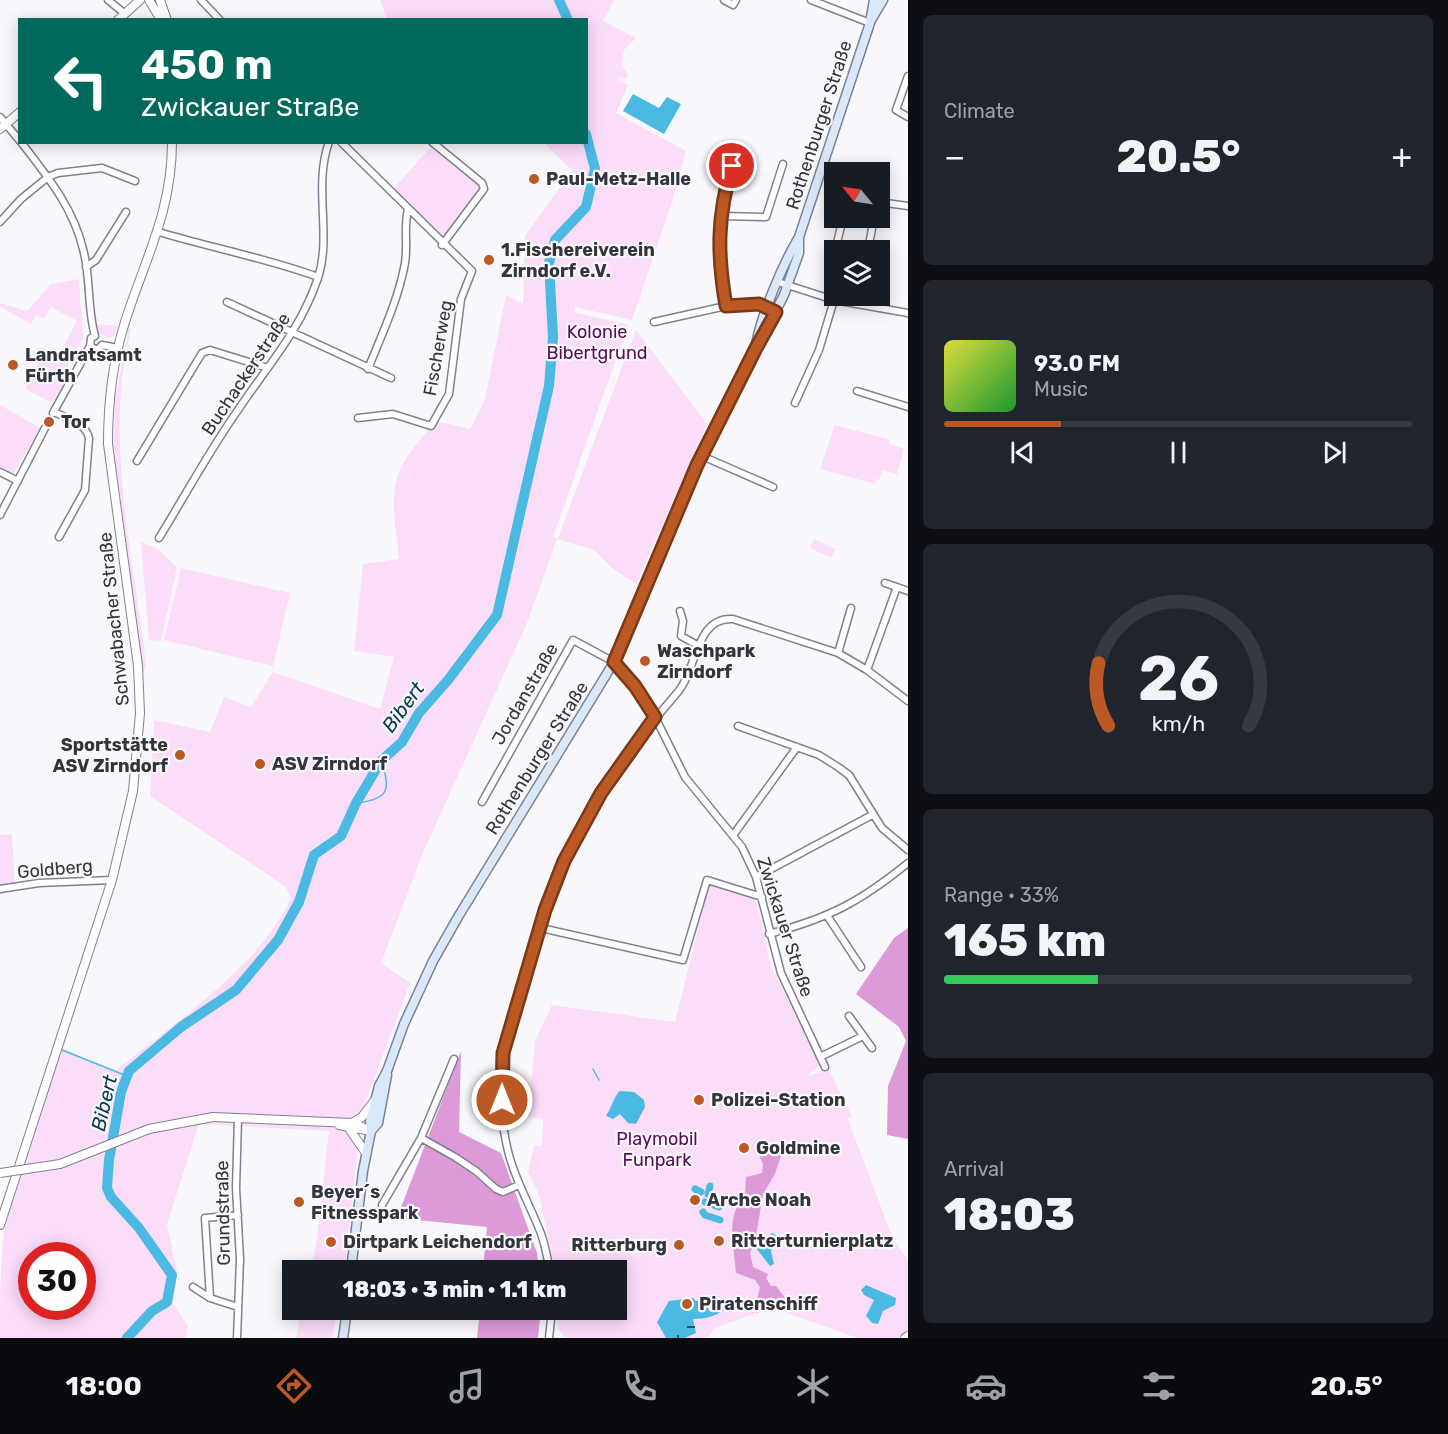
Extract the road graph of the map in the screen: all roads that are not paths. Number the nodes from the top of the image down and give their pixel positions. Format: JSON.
{"nodes":[{"id":1,"x":108,"y":0,"type":"edge"},
{"id":2,"x":140,"y":0,"type":"edge"},
{"id":3,"x":149,"y":0,"type":"edge"},
{"id":4,"x":160,"y":0,"type":"edge"},
{"id":5,"x":201,"y":0,"type":"edge"},
{"id":6,"x":724,"y":0,"type":"edge"},
{"id":7,"x":811,"y":0,"type":"edge"},
{"id":8,"x":874,"y":0,"type":"edge"},
{"id":9,"x":883,"y":0,"type":"edge"},
{"id":10,"x":735,"y":3,"type":"edge"},
{"id":11,"x":153,"y":9,"type":"junction"},
{"id":12,"x":124,"y":14,"type":"edge"},
{"id":13,"x":160,"y":18,"type":"edge"},
{"id":14,"x":166,"y":18,"type":"edge"},
{"id":15,"x":218,"y":18,"type":"edge"},
{"id":16,"x":870,"y":23,"type":"junction"},
{"id":17,"x":908,"y":75,"type":"edge"},
{"id":18,"x":18,"y":114,"type":"edge"},
{"id":19,"x":0,"y":117,"type":"edge"},
{"id":20,"x":908,"y":117,"type":"edge"},
{"id":21,"x":3,"y":127,"type":"edge"},
{"id":22,"x":18,"y":140,"type":"edge"},
{"id":23,"x":22,"y":144,"type":"edge"},
{"id":24,"x":172,"y":144,"type":"edge"},
{"id":25,"x":329,"y":144,"type":"edge"},
{"id":26,"x":343,"y":144,"type":"edge"},
{"id":27,"x":434,"y":144,"type":"edge"},
{"id":28,"x":737,"y":148,"type":"dead end"},
{"id":29,"x":783,"y":164,"type":"dead end"},
{"id":30,"x":48,"y":177,"type":"junction"},
{"id":31,"x":135,"y":181,"type":"dead end"},
{"id":32,"x":890,"y":204,"type":"edge"},
{"id":33,"x":908,"y":206,"type":"edge"},
{"id":34,"x":408,"y":209,"type":"junction"},
{"id":35,"x":126,"y":212,"type":"dead end"},
{"id":36,"x":721,"y":216,"type":"junction"},
{"id":37,"x":0,"y":222,"type":"edge"},
{"id":38,"x":159,"y":232,"type":"junction"},
{"id":39,"x":800,"y":237,"type":"junction"},
{"id":40,"x":442,"y":245,"type":"junction"},
{"id":41,"x":87,"y":267,"type":"junction"},
{"id":42,"x":318,"y":277,"type":"junction"},
{"id":43,"x":778,"y":282,"type":"junction"},
{"id":44,"x":788,"y":286,"type":"junction"},
{"id":45,"x":824,"y":297,"type":"edge"},
{"id":46,"x":227,"y":302,"type":"dead end"},
{"id":47,"x":726,"y":306,"type":"junction"},
{"id":48,"x":832,"y":306,"type":"edge"},
{"id":49,"x":870,"y":306,"type":"edge"},
{"id":50,"x":767,"y":308,"type":"junction"},
{"id":51,"x":776,"y":312,"type":"junction"},
{"id":52,"x":908,"y":313,"type":"edge"},
{"id":53,"x":654,"y":322,"type":"dead end"},
{"id":54,"x":293,"y":335,"type":"junction"},
{"id":55,"x":95,"y":336,"type":"junction"},
{"id":56,"x":102,"y":345,"type":"junction"},
{"id":57,"x":90,"y":346,"type":"junction"},
{"id":58,"x":118,"y":348,"type":"junction"},
{"id":59,"x":756,"y":348,"type":"junction"},
{"id":60,"x":268,"y":368,"type":"junction"},
{"id":61,"x":368,"y":369,"type":"junction"},
{"id":62,"x":391,"y":378,"type":"dead end"},
{"id":63,"x":857,"y":391,"type":"dead end"},
{"id":64,"x":795,"y":403,"type":"dead end"},
{"id":65,"x":908,"y":406,"type":"edge"},
{"id":66,"x":358,"y":418,"type":"dead end"},
{"id":67,"x":45,"y":428,"type":"tunnel mouth"},
{"id":68,"x":702,"y":456,"type":"junction"},
{"id":69,"x":136,"y":461,"type":"dead end"},
{"id":70,"x":0,"y":472,"type":"edge"},
{"id":71,"x":18,"y":481,"type":"junction"},
{"id":72,"x":773,"y":487,"type":"dead end"},
{"id":73,"x":0,"y":514,"type":"edge"},
{"id":74,"x":59,"y":537,"type":"dead end"},
{"id":75,"x":159,"y":538,"type":"dead end"},
{"id":76,"x":885,"y":583,"type":"dead end"},
{"id":77,"x":897,"y":587,"type":"junction"},
{"id":78,"x":908,"y":591,"type":"edge"},
{"id":79,"x":851,"y":608,"type":"dead end"},
{"id":80,"x":680,"y":611,"type":"dead end"},
{"id":81,"x":699,"y":646,"type":"junction"},
{"id":82,"x":838,"y":653,"type":"junction"},
{"id":83,"x":614,"y":662,"type":"junction"},
{"id":84,"x":867,"y":670,"type":"junction"},
{"id":85,"x":908,"y":701,"type":"edge"},
{"id":86,"x":655,"y":717,"type":"junction"},
{"id":87,"x":738,"y":726,"type":"dead end"},
{"id":88,"x":797,"y":747,"type":"junction"},
{"id":89,"x":482,"y":802,"type":"dead end"},
{"id":90,"x":872,"y":815,"type":"junction"},
{"id":91,"x":734,"y":834,"type":"junction"},
{"id":92,"x":908,"y":850,"type":"edge"},
{"id":93,"x":908,"y":863,"type":"edge"},
{"id":94,"x":756,"y":877,"type":"junction"},
{"id":95,"x":112,"y":880,"type":"junction"},
{"id":96,"x":0,"y":889,"type":"edge"},
{"id":97,"x":762,"y":897,"type":"junction"},
{"id":98,"x":828,"y":917,"type":"junction"},
{"id":99,"x":541,"y":928,"type":"junction"},
{"id":100,"x":770,"y":934,"type":"junction"},
{"id":101,"x":861,"y":967,"type":"dead end"},
{"id":102,"x":849,"y":1016,"type":"dead end"},
{"id":103,"x":863,"y":1036,"type":"junction"},
{"id":104,"x":872,"y":1048,"type":"dead end"},
{"id":105,"x":820,"y":1057,"type":"junction"},
{"id":106,"x":454,"y":1059,"type":"dead end"},
{"id":107,"x":825,"y":1067,"type":"dead end"},
{"id":108,"x":387,"y":1071,"type":"junction"},
{"id":109,"x":375,"y":1100,"type":"junction"},
{"id":110,"x":238,"y":1119,"type":"junction"},
{"id":111,"x":350,"y":1126,"type":"junction"},
{"id":112,"x":371,"y":1131,"type":"junction"},
{"id":113,"x":421,"y":1138,"type":"junction"},
{"id":114,"x":366,"y":1153,"type":"junction"},
{"id":115,"x":0,"y":1173,"type":"edge"},
{"id":116,"x":519,"y":1185,"type":"junction"},
{"id":117,"x":382,"y":1205,"type":"dead end"},
{"id":118,"x":238,"y":1215,"type":"junction"},
{"id":119,"x":0,"y":1225,"type":"edge"},
{"id":120,"x":352,"y":1260,"type":"edge"},
{"id":121,"x":548,"y":1260,"type":"edge"},
{"id":122,"x":193,"y":1287,"type":"dead end"},
{"id":123,"x":210,"y":1298,"type":"junction"},
{"id":124,"x":238,"y":1306,"type":"junction"},
{"id":125,"x":345,"y":1320,"type":"edge"},
{"id":126,"x":551,"y":1320,"type":"edge"},
{"id":127,"x":237,"y":1338,"type":"edge"},
{"id":128,"x":342,"y":1338,"type":"edge"},
{"id":129,"x":549,"y":1338,"type":"edge"}],
"edges":[{"from":1,"to":12,"type":"street"},
{"from":2,"to":12,"type":"street"},
{"from":3,"to":11,"type":"street"},
{"from":4,"to":14,"type":"street"},
{"from":5,"to":15,"type":"street"},
{"from":6,"to":10,"type":"street"},
{"from":7,"to":16,"type":"street","name":"Rothenburger Straße"},
{"from":8,"to":16,"type":"main road","name":"Rothenburger Straße"},
{"from":9,"to":16,"type":"main road","name":"Rothenburger Straße"},
{"from":11,"to":12,"type":"street"},
{"from":11,"to":13,"type":"street"},
{"from":16,"to":39,"type":"main road","name":"Rothenburger Straße"},
{"from":17,"to":20,"type":"street"},
{"from":18,"to":21,"type":"street"},
{"from":19,"to":21,"type":"street"},
{"from":21,"to":22,"type":"street"},
{"from":23,"to":30,"type":"street"},
{"from":24,"to":38,"type":"street","name":"Schwabacher Straße"},
{"from":25,"to":42,"type":"street","name":"Buchackerstraße"},
{"from":26,"to":34,"type":"street"},
{"from":27,"to":40,"type":"street"},
{"from":28,"to":36,"type":"street"},
{"from":29,"to":36,"type":"street"},
{"from":30,"to":31,"type":"street"},
{"from":30,"to":37,"type":"street"},
{"from":30,"to":41,"type":"street"},
{"from":32,"to":33,"type":"street"},
{"from":34,"to":40,"type":"street"},
{"from":34,"to":61,"type":"street"},
{"from":35,"to":41,"type":"street"},
{"from":36,"to":47,"type":"street"},
{"from":38,"to":42,"type":"street"},
{"from":38,"to":58,"type":"street","name":"Schwabacher Straße"},
{"from":39,"to":43,"type":"main road","name":"Rothenburger Straße"},
{"from":39,"to":44,"type":"main road","name":"Rothenburger Straße"},
{"from":40,"to":66,"type":"street","name":"Fischerweg"},
{"from":41,"to":55,"type":"street"},
{"from":42,"to":54,"type":"street","name":"Buchackerstraße"},
{"from":43,"to":44,"type":"street"},
{"from":43,"to":50,"type":"main road","name":"Rothenburger Straße"},
{"from":44,"to":45,"type":"street"},
{"from":44,"to":51,"type":"main road","name":"Rothenburger Straße"},
{"from":46,"to":54,"type":"street"},
{"from":47,"to":50,"type":"street"},
{"from":47,"to":53,"type":"street"},
{"from":48,"to":64,"type":"street"},
{"from":49,"to":52,"type":"street"},
{"from":50,"to":51,"type":"street"},
{"from":50,"to":59,"type":"main road","name":"Rothenburger Straße"},
{"from":51,"to":59,"type":"main road","name":"Rothenburger Straße"},
{"from":54,"to":60,"type":"street","name":"Buchackerstraße"},
{"from":54,"to":61,"type":"street"},
{"from":55,"to":56,"type":"street"},
{"from":55,"to":57,"type":"street"},
{"from":56,"to":57,"type":"street"},
{"from":56,"to":58,"type":"street"},
{"from":57,"to":74,"type":"street"},
{"from":58,"to":95,"type":"street","name":"Schwabacher Straße"},
{"from":59,"to":68,"type":"main road","name":"Rothenburger Straße"},
{"from":60,"to":69,"type":"street"},
{"from":60,"to":75,"type":"street","name":"Buchackerstraße"},
{"from":61,"to":62,"type":"street"},
{"from":63,"to":65,"type":"street"},
{"from":67,"to":71,"type":"street"},
{"from":68,"to":72,"type":"street"},
{"from":68,"to":83,"type":"main road","name":"Rothenburger Straße"},
{"from":70,"to":71,"type":"street"},
{"from":71,"to":73,"type":"street"},
{"from":76,"to":77,"type":"street"},
{"from":77,"to":78,"type":"street"},
{"from":77,"to":84,"type":"street"},
{"from":79,"to":82,"type":"street"},
{"from":80,"to":81,"type":"street"},
{"from":81,"to":82,"type":"street"},
{"from":81,"to":86,"type":"street"},
{"from":82,"to":84,"type":"street"},
{"from":83,"to":86,"type":"street","name":"Zwickauer Straße"},
{"from":83,"to":89,"type":"street","name":"Jordanstraße"},
{"from":83,"to":108,"type":"main road","name":"Rothenburger Straße"},
{"from":84,"to":85,"type":"street"},
{"from":86,"to":91,"type":"street","name":"Zwickauer Straße"},
{"from":86,"to":99,"type":"street"},
{"from":87,"to":88,"type":"street"},
{"from":88,"to":90,"type":"street"},
{"from":88,"to":91,"type":"street"},
{"from":90,"to":92,"type":"street"},
{"from":90,"to":94,"type":"street"},
{"from":91,"to":94,"type":"street","name":"Zwickauer Straße"},
{"from":93,"to":98,"type":"street"},
{"from":94,"to":97,"type":"street","name":"Zwickauer Straße"},
{"from":95,"to":96,"type":"street","name":"Goldberg"},
{"from":95,"to":119,"type":"street","name":"Schwabacher Straße"},
{"from":97,"to":99,"type":"street"},
{"from":97,"to":100,"type":"street","name":"Zwickauer Straße"},
{"from":98,"to":100,"type":"street"},
{"from":98,"to":101,"type":"street"},
{"from":99,"to":116,"type":"street"},
{"from":100,"to":105,"type":"street","name":"Zwickauer Straße"},
{"from":102,"to":103,"type":"street"},
{"from":103,"to":104,"type":"street"},
{"from":103,"to":105,"type":"street"},
{"from":105,"to":107,"type":"street","name":"Zwickauer Straße"},
{"from":106,"to":113,"type":"street"},
{"from":108,"to":109,"type":"main road","name":"Rothenburger Straße"},
{"from":108,"to":112,"type":"main road","name":"Rothenburger Straße"},
{"from":109,"to":111,"type":"street"},
{"from":109,"to":112,"type":"main road","name":"Rothenburger Straße"},
{"from":110,"to":111,"type":"street"},
{"from":110,"to":115,"type":"street","bridge":true},
{"from":110,"to":118,"type":"street","name":"Grundstraße"},
{"from":111,"to":112,"type":"street"},
{"from":111,"to":114,"type":"street"},
{"from":112,"to":114,"type":"main road","name":"Rothenburger Straße"},
{"from":113,"to":116,"type":"street"},
{"from":113,"to":117,"type":"street"},
{"from":114,"to":120,"type":"main road","name":"Rothenburger Straße"},
{"from":116,"to":121,"type":"street"},
{"from":118,"to":123,"type":"street"},
{"from":118,"to":124,"type":"street","name":"Grundstraße"},
{"from":122,"to":123,"type":"street"},
{"from":123,"to":124,"type":"street"},
{"from":124,"to":127,"type":"street","name":"Grundstraße"},
{"from":125,"to":128,"type":"main road"},
{"from":126,"to":129,"type":"street"}]}
